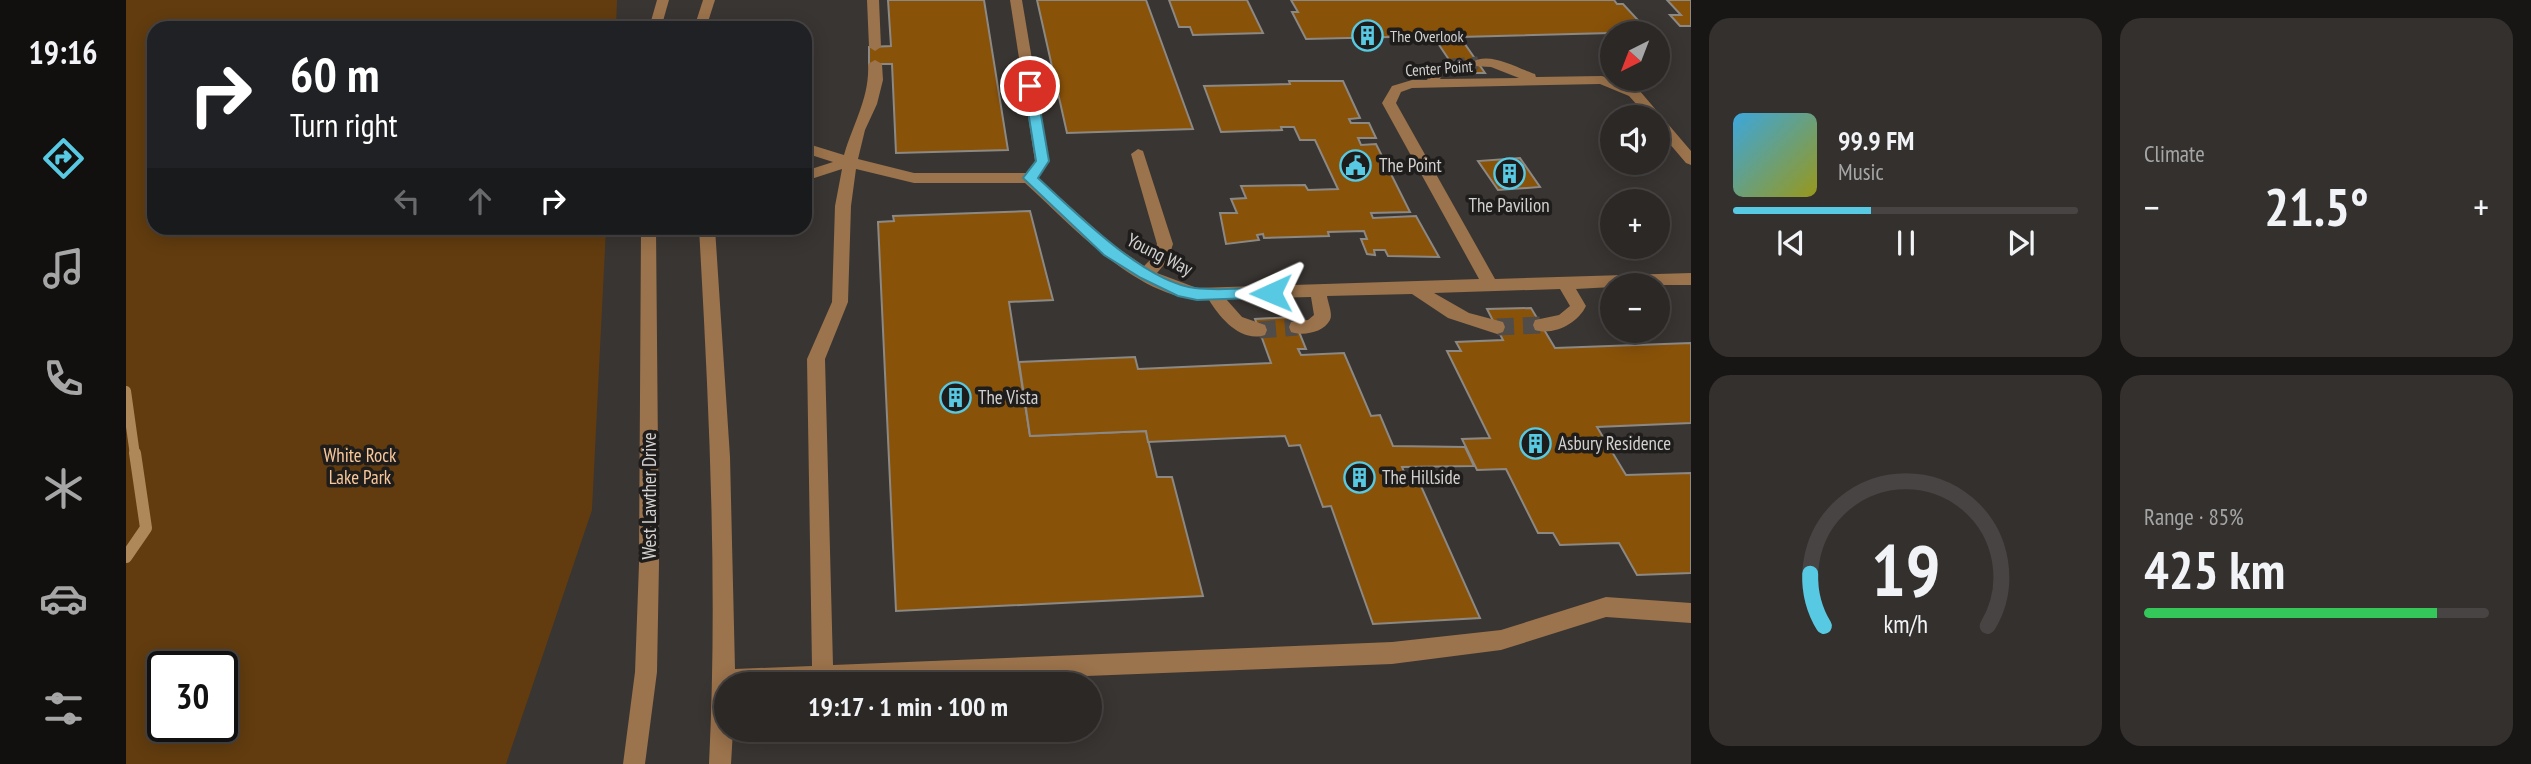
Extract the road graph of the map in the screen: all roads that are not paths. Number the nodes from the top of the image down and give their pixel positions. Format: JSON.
{"nodes":[{"id":1,"x":663,"y":0,"type":"edge"},
{"id":2,"x":709,"y":0,"type":"edge"},
{"id":3,"x":873,"y":0,"type":"edge"},
{"id":4,"x":1016,"y":0,"type":"edge"},
{"id":5,"x":657,"y":21,"type":"edge"},
{"id":6,"x":702,"y":21,"type":"edge"},
{"id":7,"x":875,"y":47,"type":"dead end"},
{"id":8,"x":1478,"y":63,"type":"tunnel mouth"},
{"id":9,"x":875,"y":64,"type":"dead end"},
{"id":10,"x":1452,"y":65,"type":"tunnel mouth"},
{"id":11,"x":1536,"y":80,"type":"junction"},
{"id":12,"x":1432,"y":84,"type":"junction"},
{"id":13,"x":1644,"y":105,"type":"edge"},
{"id":14,"x":1670,"y":135,"type":"edge"},
{"id":15,"x":812,"y":150,"type":"edge"},
{"id":16,"x":1138,"y":154,"type":"dead end"},
{"id":17,"x":1691,"y":160,"type":"edge"},
{"id":18,"x":850,"y":161,"type":"junction"},
{"id":19,"x":812,"y":174,"type":"edge"},
{"id":20,"x":1029,"y":178,"type":"junction"},
{"id":21,"x":648,"y":235,"type":"edge"},
{"id":22,"x":707,"y":235,"type":"edge"},
{"id":23,"x":1146,"y":274,"type":"junction"},
{"id":24,"x":1691,"y":279,"type":"edge"},
{"id":25,"x":1565,"y":283,"type":"junction"},
{"id":26,"x":1491,"y":286,"type":"junction"},
{"id":27,"x":1416,"y":288,"type":"junction"},
{"id":28,"x":1318,"y":292,"type":"junction"},
{"id":29,"x":1214,"y":294,"type":"junction"},
{"id":30,"x":1541,"y":325,"type":"tunnel mouth"},
{"id":31,"x":1297,"y":327,"type":"tunnel mouth"},
{"id":32,"x":1497,"y":327,"type":"tunnel mouth"},
{"id":33,"x":1259,"y":330,"type":"tunnel mouth"},
{"id":34,"x":1691,"y":613,"type":"edge"},
{"id":35,"x":724,"y":672,"type":"edge"},
{"id":36,"x":823,"y":672,"type":"edge"},
{"id":37,"x":942,"y":672,"type":"edge"},
{"id":38,"x":721,"y":742,"type":"edge"},
{"id":39,"x":634,"y":764,"type":"edge"},
{"id":40,"x":720,"y":764,"type":"edge"}],
"edges":[{"from":1,"to":5,"type":"street"},
{"from":2,"to":6,"type":"street"},
{"from":3,"to":7,"type":"street"},
{"from":4,"to":20,"type":"street"},
{"from":8,"to":11,"type":"street"},
{"from":9,"to":18,"type":"street"},
{"from":10,"to":12,"type":"street"},
{"from":11,"to":12,"type":"street","name":"Center Point"},
{"from":11,"to":13,"type":"street","name":"Center Point"},
{"from":12,"to":26,"type":"street","name":"Center Point"},
{"from":14,"to":17,"type":"street","name":"Center Point"},
{"from":15,"to":18,"type":"street"},
{"from":16,"to":23,"type":"street"},
{"from":18,"to":19,"type":"street"},
{"from":18,"to":20,"type":"street"},
{"from":18,"to":36,"type":"street"},
{"from":20,"to":23,"type":"street","name":"Young Way"},
{"from":21,"to":39,"type":"street","name":"West Lawther Drive"},
{"from":22,"to":35,"type":"street"},
{"from":23,"to":29,"type":"street","name":"Young Way"},
{"from":24,"to":25,"type":"street","name":"Young Way"},
{"from":25,"to":26,"type":"street","name":"Young Way"},
{"from":25,"to":30,"type":"street"},
{"from":26,"to":27,"type":"street","name":"Young Way"},
{"from":27,"to":28,"type":"street","name":"Young Way"},
{"from":27,"to":32,"type":"street"},
{"from":28,"to":29,"type":"street","name":"Young Way"},
{"from":28,"to":31,"type":"street"},
{"from":29,"to":33,"type":"street"},
{"from":34,"to":37,"type":"street"},
{"from":38,"to":40,"type":"street"}]}
